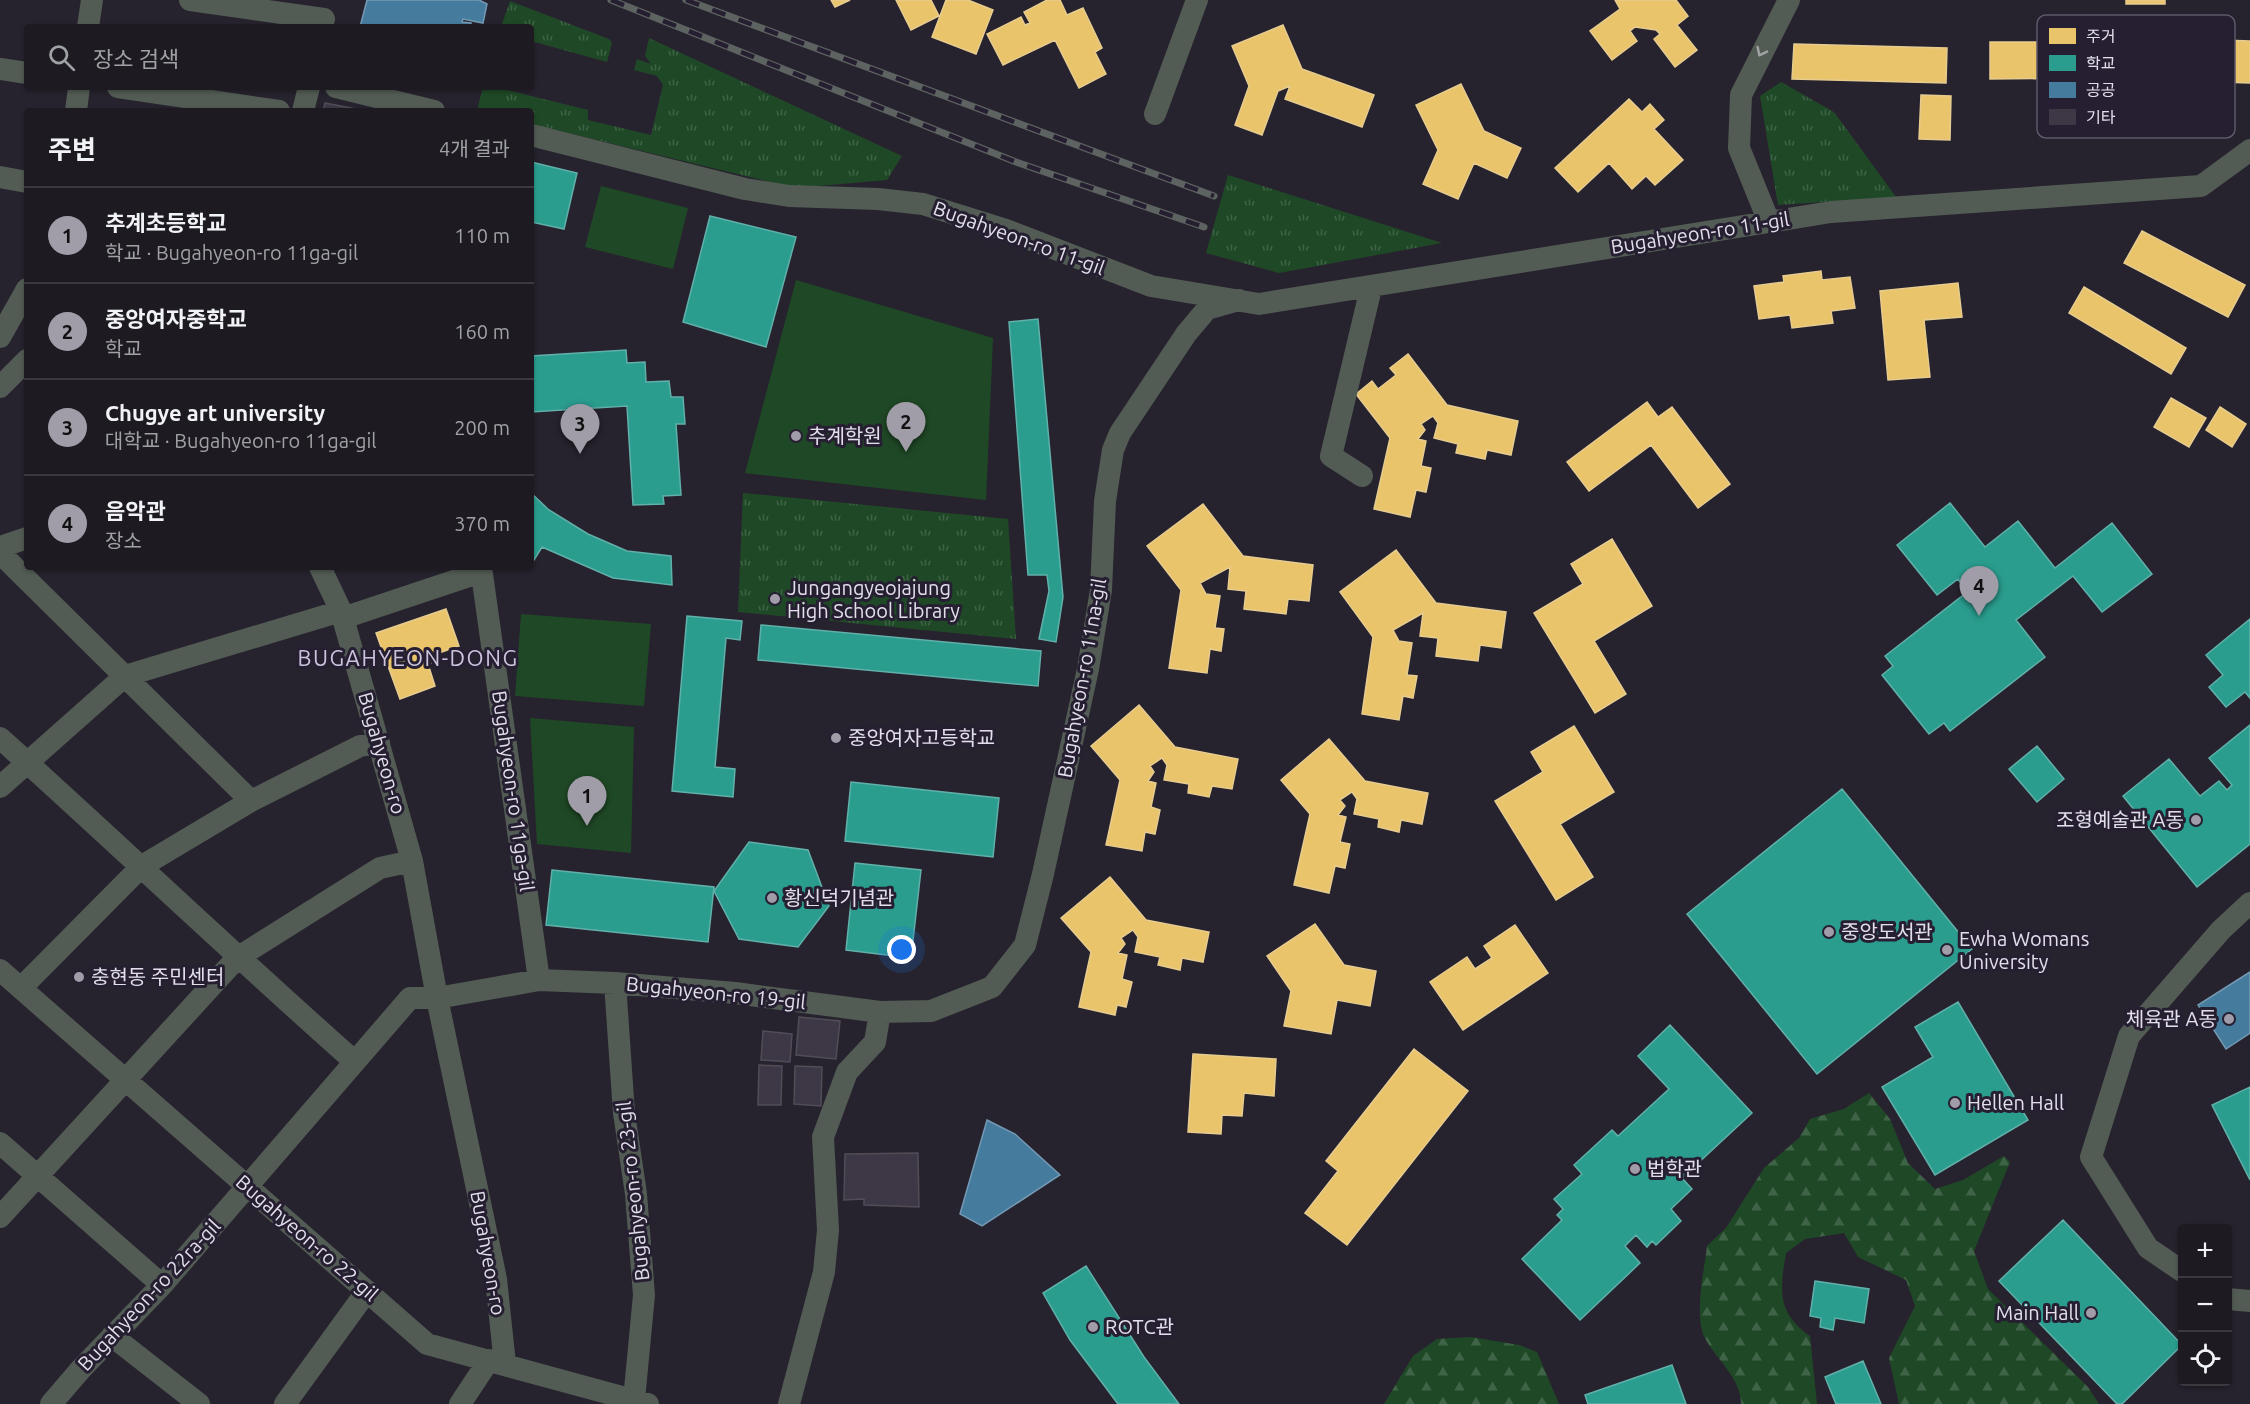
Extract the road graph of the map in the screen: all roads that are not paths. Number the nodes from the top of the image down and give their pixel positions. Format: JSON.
{"nodes":[{"id":1,"x":92,"y":0,"type":"edge"},
{"id":2,"x":190,"y":0,"type":"edge"},
{"id":3,"x":1197,"y":0,"type":"edge"},
{"id":4,"x":1789,"y":0,"type":"edge"},
{"id":5,"x":325,"y":15,"type":"edge"},
{"id":6,"x":88,"y":24,"type":"edge"},
{"id":7,"x":0,"y":69,"type":"edge"},
{"id":8,"x":24,"y":73,"type":"edge"},
{"id":9,"x":79,"y":90,"type":"edge"},
{"id":10,"x":138,"y":90,"type":"edge"},
{"id":11,"x":308,"y":90,"type":"edge"},
{"id":12,"x":348,"y":90,"type":"edge"},
{"id":13,"x":76,"y":108,"type":"edge"},
{"id":14,"x":259,"y":108,"type":"edge"},
{"id":15,"x":304,"y":108,"type":"edge"},
{"id":16,"x":422,"y":108,"type":"edge"},
{"id":17,"x":1155,"y":114,"type":"dead end"},
{"id":18,"x":534,"y":136,"type":"edge"},
{"id":19,"x":2250,"y":150,"type":"edge"},
{"id":20,"x":0,"y":177,"type":"edge"},
{"id":21,"x":24,"y":181,"type":"edge"},
{"id":22,"x":1769,"y":222,"type":"junction"},
{"id":23,"x":1371,"y":288,"type":"junction"},
{"id":24,"x":24,"y":294,"type":"edge"},
{"id":25,"x":1249,"y":302,"type":"junction"},
{"id":26,"x":0,"y":337,"type":"edge"},
{"id":27,"x":24,"y":347,"type":"edge"},
{"id":28,"x":24,"y":363,"type":"edge"},
{"id":29,"x":0,"y":387,"type":"edge"},
{"id":30,"x":1362,"y":476,"type":"dead end"},
{"id":31,"x":24,"y":539,"type":"edge"},
{"id":32,"x":0,"y":547,"type":"edge"},
{"id":33,"x":0,"y":553,"type":"edge"},
{"id":34,"x":321,"y":570,"type":"edge"},
{"id":35,"x":478,"y":570,"type":"edge"},
{"id":36,"x":481,"y":570,"type":"edge"},
{"id":37,"x":342,"y":614,"type":"junction"},
{"id":38,"x":125,"y":676,"type":"junction"},
{"id":39,"x":0,"y":738,"type":"edge"},
{"id":40,"x":380,"y":743,"type":"junction"},
{"id":41,"x":28,"y":763,"type":"junction"},
{"id":42,"x":0,"y":787,"type":"edge"},
{"id":43,"x":251,"y":801,"type":"junction"},
{"id":44,"x":412,"y":861,"type":"junction"},
{"id":45,"x":142,"y":866,"type":"junction"},
{"id":46,"x":2250,"y":903,"type":"edge"},
{"id":47,"x":237,"y":958,"type":"junction"},
{"id":48,"x":0,"y":970,"type":"edge"},
{"id":49,"x":539,"y":980,"type":"junction"},
{"id":50,"x":615,"y":983,"type":"junction"},
{"id":51,"x":992,"y":987,"type":"joint"},
{"id":52,"x":21,"y":988,"type":"junction"},
{"id":53,"x":436,"y":998,"type":"junction"},
{"id":54,"x":880,"y":1012,"type":"junction"},
{"id":55,"x":354,"y":1061,"type":"junction"},
{"id":56,"x":126,"y":1081,"type":"junction"},
{"id":57,"x":0,"y":1143,"type":"edge"},
{"id":58,"x":38,"y":1177,"type":"junction"},
{"id":59,"x":248,"y":1187,"type":"junction"},
{"id":60,"x":0,"y":1217,"type":"edge"},
{"id":61,"x":2178,"y":1268,"type":"edge"},
{"id":62,"x":162,"y":1285,"type":"junction"},
{"id":63,"x":367,"y":1291,"type":"junction"},
{"id":64,"x":2232,"y":1299,"type":"edge"},
{"id":65,"x":2250,"y":1301,"type":"edge"},
{"id":66,"x":112,"y":1336,"type":"junction"},
{"id":67,"x":497,"y":1362,"type":"junction"},
{"id":68,"x":638,"y":1403,"type":"edge"},
{"id":69,"x":51,"y":1404,"type":"edge"},
{"id":70,"x":199,"y":1404,"type":"edge"},
{"id":71,"x":285,"y":1404,"type":"edge"},
{"id":72,"x":460,"y":1404,"type":"edge"},
{"id":73,"x":789,"y":1404,"type":"edge"}],
"edges":[{"from":1,"to":6,"type":"street"},
{"from":2,"to":5,"type":"street"},
{"from":3,"to":17,"type":"street"},
{"from":4,"to":22,"type":"street","one_way":true},
{"from":7,"to":8,"type":"street"},
{"from":9,"to":13,"type":"street"},
{"from":10,"to":14,"type":"street"},
{"from":11,"to":15,"type":"street"},
{"from":12,"to":16,"type":"street"},
{"from":18,"to":25,"type":"street","name":"Bugahyeon-ro 11-gil"},
{"from":19,"to":22,"type":"street","name":"Bugahyeon-ro 11-gil"},
{"from":20,"to":21,"type":"street"},
{"from":22,"to":23,"type":"street","name":"Bugahyeon-ro 11-gil"},
{"from":23,"to":25,"type":"street","name":"Bugahyeon-ro 11-gil"},
{"from":23,"to":30,"type":"street"},
{"from":24,"to":26,"type":"street"},
{"from":25,"to":51,"type":"street","name":"Bugahyeon-ro 11na-gil"},
{"from":26,"to":27,"type":"street"},
{"from":28,"to":29,"type":"street"},
{"from":31,"to":32,"type":"street"},
{"from":33,"to":38,"type":"street"},
{"from":34,"to":37,"type":"street","name":"Bugahyeon-ro"},
{"from":35,"to":37,"type":"street"},
{"from":36,"to":49,"type":"street","name":"Bugahyeon-ro 11ga-gil"},
{"from":37,"to":38,"type":"street"},
{"from":37,"to":40,"type":"street","name":"Bugahyeon-ro"},
{"from":38,"to":41,"type":"street"},
{"from":38,"to":43,"type":"street"},
{"from":39,"to":41,"type":"street"},
{"from":40,"to":43,"type":"street"},
{"from":40,"to":44,"type":"street","name":"Bugahyeon-ro"},
{"from":41,"to":42,"type":"street"},
{"from":41,"to":45,"type":"street"},
{"from":43,"to":45,"type":"street"},
{"from":44,"to":47,"type":"street"},
{"from":44,"to":53,"type":"street","name":"Bugahyeon-ro"},
{"from":45,"to":47,"type":"street"},
{"from":45,"to":52,"type":"street"},
{"from":46,"to":61,"type":"street"},
{"from":47,"to":55,"type":"street"},
{"from":47,"to":56,"type":"street"},
{"from":48,"to":52,"type":"street","name":"Bugahyeon-ro 22-gil"},
{"from":49,"to":50,"type":"street","name":"Bugahyeon-ro 19-gil"},
{"from":49,"to":53,"type":"street","name":"Bugahyeon-ro 19-gil"},
{"from":50,"to":54,"type":"street","name":"Bugahyeon-ro 19-gil"},
{"from":50,"to":68,"type":"street","name":"Bugahyeon-ro 23-gil"},
{"from":51,"to":54,"type":"street","name":"Bugahyeon-ro 19-gil"},
{"from":52,"to":56,"type":"street","name":"Bugahyeon-ro 22-gil"},
{"from":53,"to":55,"type":"street"},
{"from":53,"to":67,"type":"street","name":"Bugahyeon-ro"},
{"from":54,"to":73,"type":"street"},
{"from":55,"to":59,"type":"street"},
{"from":56,"to":58,"type":"street"},
{"from":56,"to":59,"type":"street","name":"Bugahyeon-ro 22-gil"},
{"from":57,"to":58,"type":"street"},
{"from":58,"to":60,"type":"street"},
{"from":58,"to":62,"type":"street"},
{"from":59,"to":62,"type":"street","name":"Bugahyeon-ro 22ra-gil"},
{"from":59,"to":63,"type":"street","name":"Bugahyeon-ro 22-gil"},
{"from":62,"to":66,"type":"street","name":"Bugahyeon-ro 22ra-gil"},
{"from":63,"to":67,"type":"street","name":"Bugahyeon-ro 22-gil"},
{"from":63,"to":71,"type":"street"},
{"from":64,"to":65,"type":"street"},
{"from":66,"to":69,"type":"street","name":"Bugahyeon-ro 22ra-gil"},
{"from":66,"to":70,"type":"street"},
{"from":67,"to":68,"type":"street"},
{"from":67,"to":72,"type":"street"}]}
